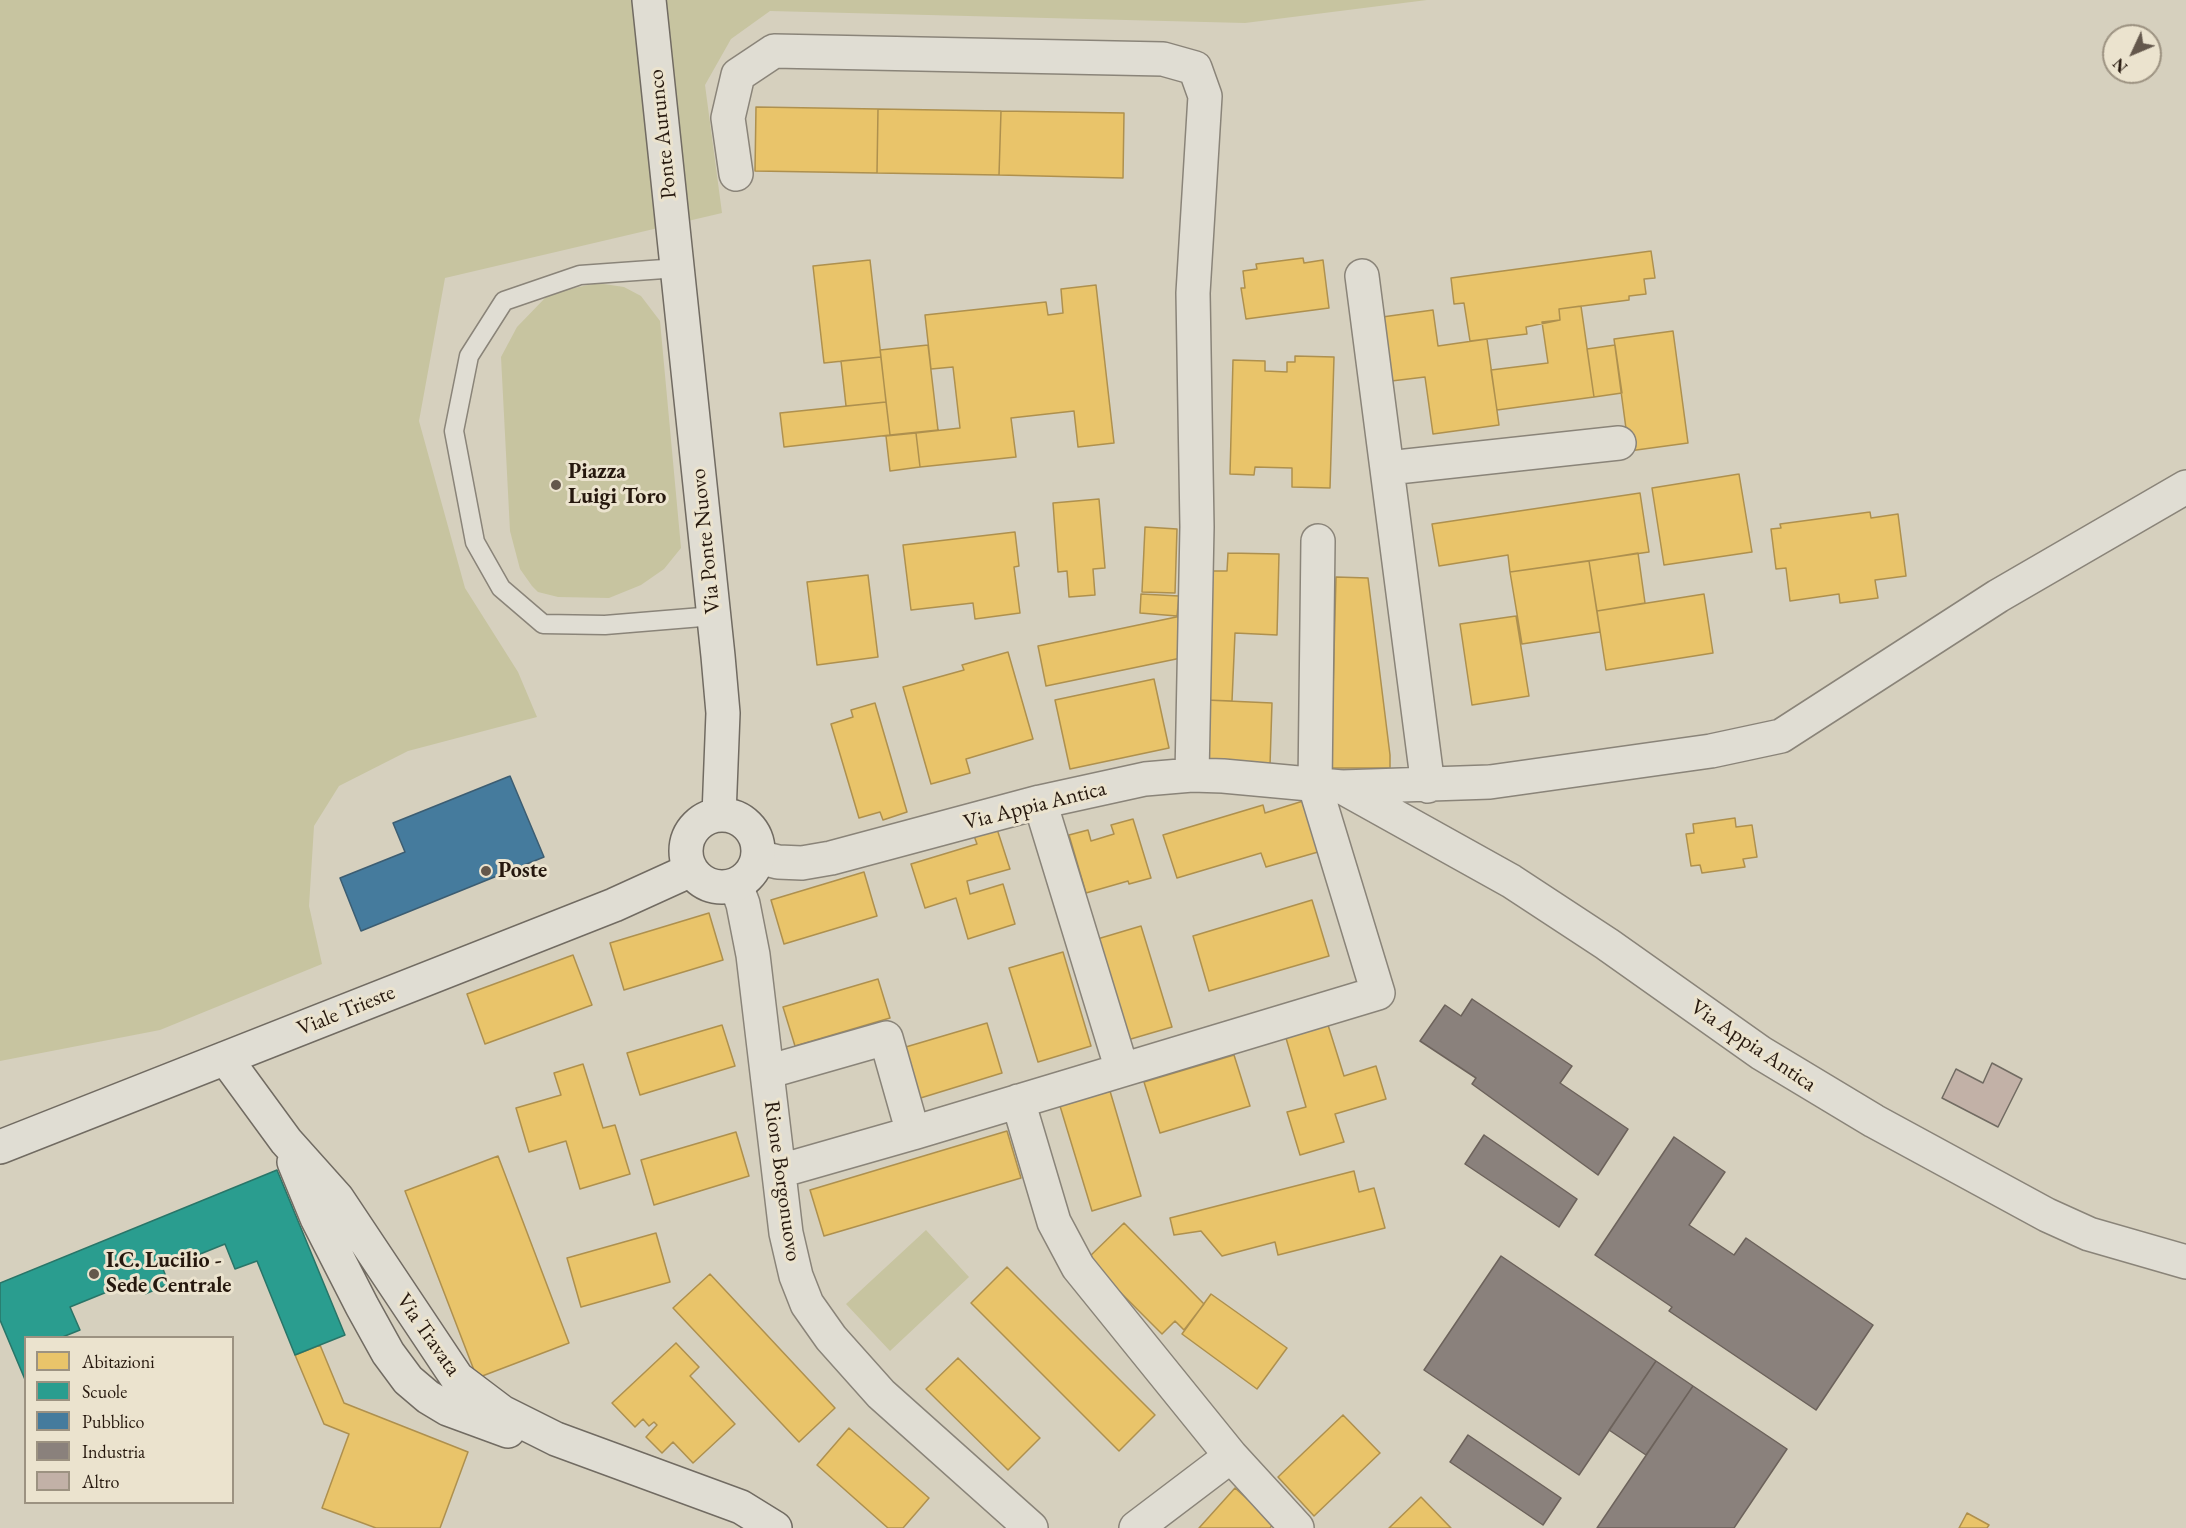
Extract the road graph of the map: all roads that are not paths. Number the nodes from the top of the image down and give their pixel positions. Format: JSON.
{"nodes":[{"id":1,"x":649,"y":0,"type":"edge"},
{"id":2,"x":736,"y":174,"type":"dead end"},
{"id":3,"x":678,"y":268,"type":"junction"},
{"id":4,"x":1362,"y":276,"type":"dead end"},
{"id":5,"x":1619,"y":443,"type":"dead end"},
{"id":6,"x":1388,"y":468,"type":"junction"},
{"id":7,"x":2186,"y":487,"type":"edge"},
{"id":8,"x":1317,"y":541,"type":"dead end"},
{"id":9,"x":714,"y":616,"type":"junction"},
{"id":10,"x":1192,"y":775,"type":"junction"},
{"id":11,"x":1428,"y":786,"type":"junction"},
{"id":12,"x":1329,"y":787,"type":"junction"},
{"id":13,"x":1041,"y":802,"type":"junction"},
{"id":14,"x":718,"y":815,"type":"junction"},
{"id":15,"x":758,"y":857,"type":"junction"},
{"id":16,"x":691,"y":870,"type":"junction"},
{"id":17,"x":736,"y":885,"type":"junction"},
{"id":18,"x":226,"y":1059,"type":"junction"},
{"id":19,"x":1122,"y":1070,"type":"junction"},
{"id":20,"x":767,"y":1072,"type":"junction"},
{"id":21,"x":1018,"y":1101,"type":"junction"},
{"id":22,"x":913,"y":1133,"type":"junction"},
{"id":23,"x":0,"y":1147,"type":"edge"},
{"id":24,"x":780,"y":1171,"type":"junction"},
{"id":25,"x":2186,"y":1262,"type":"edge"},
{"id":26,"x":1231,"y":1456,"type":"junction"},
{"id":27,"x":776,"y":1528,"type":"edge"},
{"id":28,"x":1031,"y":1528,"type":"edge"},
{"id":29,"x":1136,"y":1528,"type":"edge"},
{"id":30,"x":1297,"y":1528,"type":"edge"}],
"edges":[{"from":1,"to":3,"type":"street","name":"Ponte Aurunco"},
{"from":2,"to":10,"type":"street"},
{"from":3,"to":9,"type":"street","name":"Via Ponte Nuovo"},
{"from":3,"to":9,"type":"lane"},
{"from":4,"to":6,"type":"street"},
{"from":5,"to":6,"type":"street"},
{"from":6,"to":11,"type":"street"},
{"from":7,"to":11,"type":"street"},
{"from":8,"to":12,"type":"street"},
{"from":9,"to":14,"type":"street","name":"Via Ponte Nuovo"},
{"from":10,"to":12,"type":"street","name":"Via Appia Antica"},
{"from":10,"to":13,"type":"street","name":"Via Appia Antica"},
{"from":11,"to":12,"type":"street"},
{"from":12,"to":19,"type":"street"},
{"from":12,"to":25,"type":"street","name":"Via Appia Antica"},
{"from":13,"to":15,"type":"street","name":"Via Appia Antica"},
{"from":13,"to":19,"type":"street"},
{"from":14,"to":15,"type":"street"},
{"from":14,"to":16,"type":"street"},
{"from":15,"to":17,"type":"street"},
{"from":16,"to":17,"type":"street"},
{"from":16,"to":18,"type":"street","name":"Viale Trieste"},
{"from":17,"to":20,"type":"street","name":"Rione Borgonuovo"},
{"from":18,"to":23,"type":"street","name":"Viale Trieste"},
{"from":18,"to":27,"type":"street","name":"Via Travata"},
{"from":19,"to":21,"type":"street"},
{"from":20,"to":22,"type":"street"},
{"from":20,"to":24,"type":"street","name":"Rione Borgonuovo"},
{"from":21,"to":22,"type":"street"},
{"from":21,"to":26,"type":"street"},
{"from":22,"to":24,"type":"street"},
{"from":24,"to":28,"type":"street","name":"Rione Borgonuovo"},
{"from":26,"to":29,"type":"street"},
{"from":26,"to":30,"type":"street"}]}
